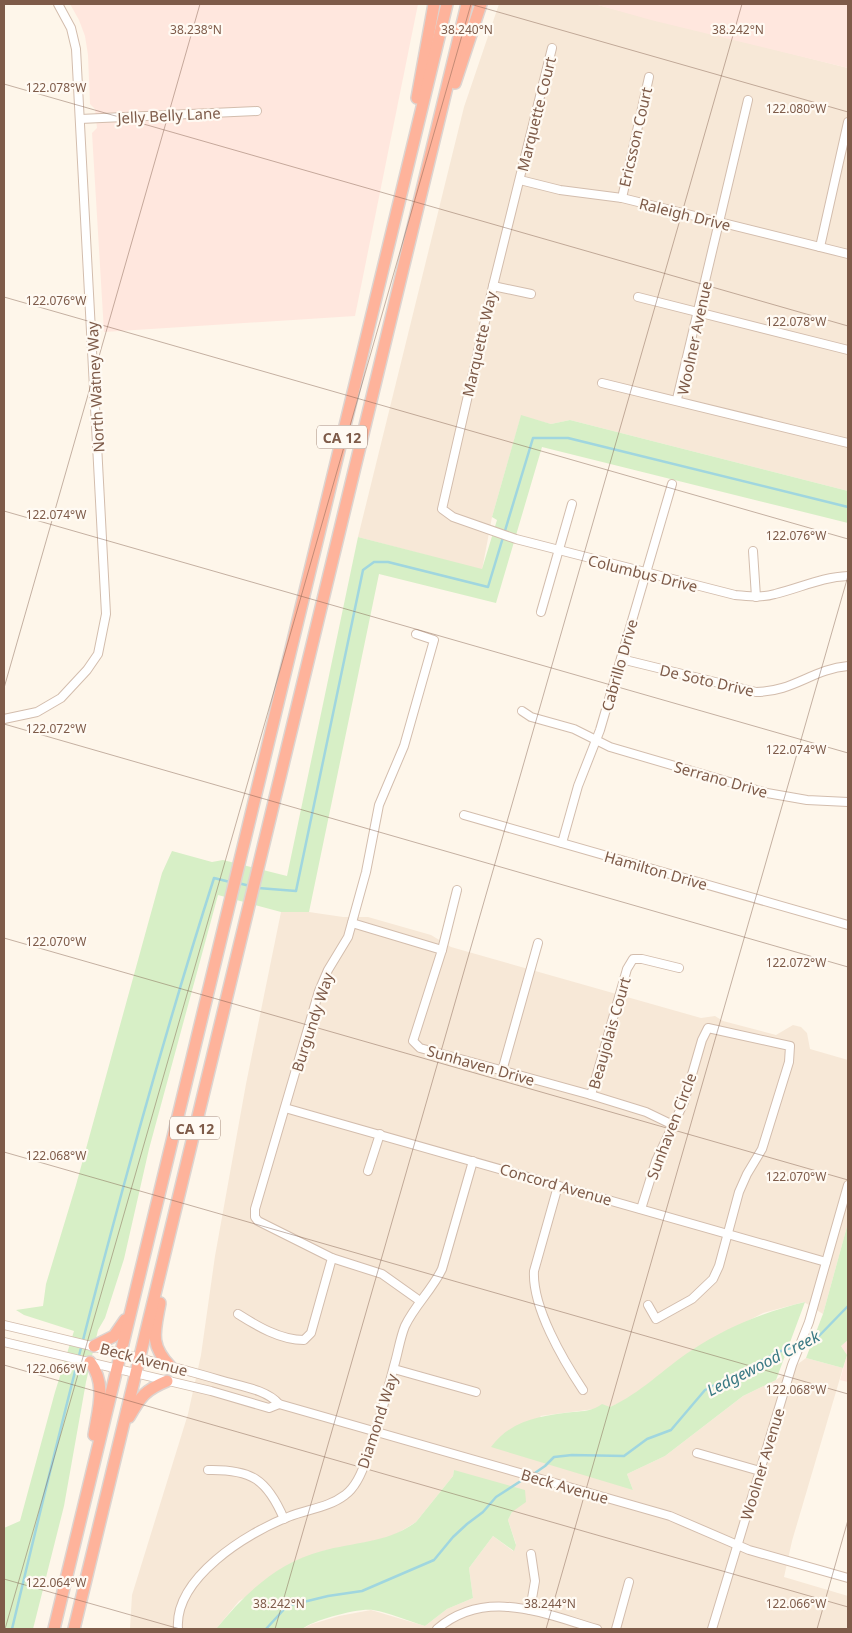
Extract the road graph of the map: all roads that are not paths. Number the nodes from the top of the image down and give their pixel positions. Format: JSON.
{"nodes":[{"id":1,"x":58,"y":4,"type":"edge"},
{"id":2,"x":434,"y":4,"type":"edge"},
{"id":3,"x":448,"y":4,"type":"edge"},
{"id":4,"x":467,"y":4,"type":"edge"},
{"id":5,"x":482,"y":4,"type":"edge"},
{"id":6,"x":552,"y":48,"type":"dead end"},
{"id":7,"x":649,"y":77,"type":"dead end"},
{"id":8,"x":748,"y":100,"type":"dead end"},
{"id":9,"x":257,"y":111,"type":"dead end"},
{"id":10,"x":80,"y":119,"type":"junction"},
{"id":11,"x":440,"y":119,"type":"junction"},
{"id":12,"x":848,"y":122,"type":"edge"},
{"id":13,"x":412,"y":152,"type":"junction"},
{"id":14,"x":520,"y":180,"type":"junction"},
{"id":15,"x":622,"y":198,"type":"junction"},
{"id":16,"x":721,"y":224,"type":"junction"},
{"id":17,"x":820,"y":247,"type":"junction"},
{"id":18,"x":848,"y":254,"type":"edge"},
{"id":19,"x":493,"y":286,"type":"junction"},
{"id":20,"x":531,"y":294,"type":"dead end"},
{"id":21,"x":638,"y":297,"type":"dead end"},
{"id":22,"x":698,"y":313,"type":"junction"},
{"id":23,"x":848,"y":350,"type":"edge"},
{"id":24,"x":602,"y":383,"type":"dead end"},
{"id":25,"x":677,"y":399,"type":"junction"},
{"id":26,"x":848,"y":442,"type":"edge"},
{"id":27,"x":672,"y":484,"type":"dead end"},
{"id":28,"x":572,"y":504,"type":"dead end"},
{"id":29,"x":442,"y":509,"type":"joint"},
{"id":30,"x":558,"y":551,"type":"junction"},
{"id":31,"x":753,"y":551,"type":"dead end"},
{"id":32,"x":645,"y":573,"type":"junction"},
{"id":33,"x":848,"y":576,"type":"edge"},
{"id":34,"x":756,"y":597,"type":"junction"},
{"id":35,"x":541,"y":612,"type":"dead end"},
{"id":36,"x":416,"y":634,"type":"dead end"},
{"id":37,"x":621,"y":659,"type":"junction"},
{"id":38,"x":848,"y":666,"type":"edge"},
{"id":39,"x":522,"y":711,"type":"dead end"},
{"id":40,"x":4,"y":719,"type":"edge"},
{"id":41,"x":597,"y":740,"type":"junction"},
{"id":42,"x":848,"y":802,"type":"edge"},
{"id":43,"x":464,"y":815,"type":"dead end"},
{"id":44,"x":562,"y":843,"type":"junction"},
{"id":45,"x":458,"y":890,"type":"dead end"},
{"id":46,"x":352,"y":923,"type":"junction"},
{"id":47,"x":848,"y":925,"type":"edge"},
{"id":48,"x":538,"y":943,"type":"dead end"},
{"id":49,"x":442,"y":950,"type":"junction"},
{"id":50,"x":679,"y":968,"type":"dead end"},
{"id":51,"x":502,"y":1071,"type":"junction"},
{"id":52,"x":591,"y":1096,"type":"junction"},
{"id":53,"x":285,"y":1108,"type":"junction"},
{"id":54,"x":673,"y":1125,"type":"junction"},
{"id":55,"x":380,"y":1134,"type":"junction"},
{"id":56,"x":473,"y":1161,"type":"junction"},
{"id":57,"x":368,"y":1171,"type":"dead end"},
{"id":58,"x":848,"y":1185,"type":"edge"},
{"id":59,"x":558,"y":1186,"type":"junction"},
{"id":60,"x":641,"y":1209,"type":"junction"},
{"id":61,"x":172,"y":1228,"type":"junction"},
{"id":62,"x":728,"y":1234,"type":"junction"},
{"id":63,"x":332,"y":1258,"type":"junction"},
{"id":64,"x":826,"y":1262,"type":"junction"},
{"id":65,"x":420,"y":1301,"type":"junction"},
{"id":66,"x":648,"y":1305,"type":"dead end"},
{"id":67,"x":130,"y":1312,"type":"junction"},
{"id":68,"x":238,"y":1314,"type":"dead end"},
{"id":69,"x":4,"y":1325,"type":"edge"},
{"id":70,"x":4,"y":1342,"type":"edge"},
{"id":71,"x":94,"y":1346,"type":"junction"},
{"id":72,"x":120,"y":1352,"type":"junction"},
{"id":73,"x":139,"y":1357,"type":"junction"},
{"id":74,"x":90,"y":1362,"type":"junction"},
{"id":75,"x":170,"y":1366,"type":"junction"},
{"id":76,"x":116,"y":1369,"type":"junction"},
{"id":77,"x":394,"y":1369,"type":"junction"},
{"id":78,"x":135,"y":1373,"type":"junction"},
{"id":79,"x":167,"y":1381,"type":"junction"},
{"id":80,"x":583,"y":1390,"type":"dead end"},
{"id":81,"x":476,"y":1392,"type":"dead end"},
{"id":82,"x":279,"y":1404,"type":"junction"},
{"id":83,"x":122,"y":1429,"type":"junction"},
{"id":84,"x":375,"y":1432,"type":"junction"},
{"id":85,"x":697,"y":1453,"type":"dead end"},
{"id":86,"x":208,"y":1470,"type":"dead end"},
{"id":87,"x":760,"y":1472,"type":"junction"},
{"id":88,"x":91,"y":1478,"type":"junction"},
{"id":89,"x":284,"y":1519,"type":"junction"},
{"id":90,"x":738,"y":1546,"type":"junction"},
{"id":91,"x":531,"y":1554,"type":"dead end"},
{"id":92,"x":848,"y":1578,"type":"edge"},
{"id":93,"x":630,"y":1582,"type":"dead end"},
{"id":94,"x":530,"y":1610,"type":"junction"},
{"id":95,"x":54,"y":1629,"type":"edge"},
{"id":96,"x":74,"y":1629,"type":"edge"},
{"id":97,"x":178,"y":1629,"type":"edge"},
{"id":98,"x":438,"y":1629,"type":"edge"},
{"id":99,"x":597,"y":1629,"type":"edge"},
{"id":100,"x":616,"y":1629,"type":"edge"},
{"id":101,"x":712,"y":1629,"type":"edge"}],
"edges":[{"from":1,"to":10,"type":"street","name":"North Watney Way"},
{"from":2,"to":13,"type":"highway"},
{"from":3,"to":13,"type":"highway","number":"CA 12"},
{"from":4,"to":11,"type":"highway","number":"CA 12"},
{"from":5,"to":11,"type":"highway"},
{"from":6,"to":14,"type":"street","name":"Marquette Court"},
{"from":7,"to":15,"type":"street","name":"Ericsson Court"},
{"from":8,"to":16,"type":"street","name":"Woolner Avenue"},
{"from":9,"to":10,"type":"street","name":"Jelly Belly Lane"},
{"from":10,"to":40,"type":"street","name":"North Watney Way"},
{"from":11,"to":61,"type":"highway","number":"CA 12"},
{"from":12,"to":17,"type":"street"},
{"from":13,"to":67,"type":"highway","number":"CA 12"},
{"from":14,"to":15,"type":"street","name":"Raleigh Drive"},
{"from":14,"to":19,"type":"street","name":"Marquette Way"},
{"from":15,"to":16,"type":"street","name":"Raleigh Drive"},
{"from":16,"to":17,"type":"street","name":"Raleigh Drive"},
{"from":16,"to":22,"type":"street","name":"Woolner Avenue"},
{"from":17,"to":18,"type":"street","name":"Raleigh Drive"},
{"from":19,"to":20,"type":"street"},
{"from":19,"to":29,"type":"street","name":"Marquette Way"},
{"from":21,"to":22,"type":"street"},
{"from":22,"to":23,"type":"street"},
{"from":22,"to":25,"type":"street","name":"Woolner Avenue"},
{"from":24,"to":25,"type":"street"},
{"from":25,"to":26,"type":"street","name":"Woolner Avenue"},
{"from":27,"to":32,"type":"street","name":"Cabrillo Drive"},
{"from":28,"to":30,"type":"street"},
{"from":29,"to":30,"type":"street","name":"Columbus Drive"},
{"from":30,"to":32,"type":"street","name":"Columbus Drive"},
{"from":30,"to":35,"type":"street"},
{"from":31,"to":34,"type":"street"},
{"from":32,"to":34,"type":"street","name":"Columbus Drive"},
{"from":32,"to":37,"type":"street","name":"Cabrillo Drive"},
{"from":33,"to":34,"type":"street","name":"Columbus Drive"},
{"from":36,"to":46,"type":"street","name":"Burgundy Way"},
{"from":37,"to":38,"type":"street","name":"De Soto Drive"},
{"from":37,"to":41,"type":"street","name":"Cabrillo Drive"},
{"from":39,"to":41,"type":"street","name":"Serrano Drive"},
{"from":41,"to":42,"type":"street","name":"Serrano Drive"},
{"from":41,"to":44,"type":"street","name":"Cabrillo Drive"},
{"from":43,"to":44,"type":"street","name":"Hamilton Drive"},
{"from":44,"to":47,"type":"street","name":"Hamilton Drive"},
{"from":45,"to":49,"type":"street"},
{"from":46,"to":49,"type":"street"},
{"from":46,"to":53,"type":"street","name":"Burgundy Way"},
{"from":48,"to":51,"type":"street"},
{"from":49,"to":51,"type":"street","name":"Sunhaven Drive"},
{"from":50,"to":52,"type":"street","name":"Beaujolais Court"},
{"from":51,"to":52,"type":"street","name":"Sunhaven Drive"},
{"from":52,"to":54,"type":"street","name":"Sunhaven Drive"},
{"from":53,"to":55,"type":"street","name":"Concord Avenue"},
{"from":53,"to":63,"type":"street","name":"Burgundy Way"},
{"from":54,"to":60,"type":"street","name":"Sunhaven Circle"},
{"from":54,"to":62,"type":"street","name":"Sunhaven Circle"},
{"from":55,"to":56,"type":"street","name":"Concord Avenue"},
{"from":55,"to":57,"type":"street"},
{"from":56,"to":59,"type":"street","name":"Concord Avenue"},
{"from":56,"to":65,"type":"street","name":"Diamond Way"},
{"from":58,"to":64,"type":"street","name":"Woolner Avenue"},
{"from":59,"to":60,"type":"street","name":"Concord Avenue"},
{"from":59,"to":80,"type":"street"},
{"from":60,"to":62,"type":"street","name":"Concord Avenue"},
{"from":61,"to":73,"type":"highway","number":"CA 12"},
{"from":61,"to":75,"type":"highway"},
{"from":62,"to":64,"type":"street","name":"Concord Avenue"},
{"from":62,"to":66,"type":"street"},
{"from":63,"to":65,"type":"street","name":"Burgundy Way"},
{"from":63,"to":68,"type":"street"},
{"from":64,"to":87,"type":"street","name":"Woolner Avenue"},
{"from":65,"to":77,"type":"street","name":"Diamond Way"},
{"from":67,"to":71,"type":"highway"},
{"from":67,"to":72,"type":"highway","number":"CA 12"},
{"from":69,"to":71,"type":"street","name":"Beck Avenue"},
{"from":70,"to":74,"type":"street","name":"Beck Avenue"},
{"from":71,"to":72,"type":"street","name":"Beck Avenue"},
{"from":72,"to":73,"type":"street","name":"Beck Avenue"},
{"from":72,"to":76,"type":"highway","number":"CA 12"},
{"from":73,"to":75,"type":"street","name":"Beck Avenue"},
{"from":73,"to":78,"type":"highway","number":"CA 12"},
{"from":74,"to":76,"type":"street","name":"Beck Avenue"},
{"from":74,"to":88,"type":"highway"},
{"from":75,"to":82,"type":"street","name":"Beck Avenue"},
{"from":76,"to":78,"type":"street","name":"Beck Avenue"},
{"from":76,"to":88,"type":"highway","number":"CA 12"},
{"from":77,"to":81,"type":"street"},
{"from":77,"to":84,"type":"street","name":"Diamond Way"},
{"from":78,"to":79,"type":"street","name":"Beck Avenue"},
{"from":78,"to":83,"type":"highway","number":"CA 12"},
{"from":79,"to":82,"type":"street","name":"Beck Avenue"},
{"from":79,"to":83,"type":"highway"},
{"from":82,"to":84,"type":"street","name":"Beck Avenue"},
{"from":83,"to":96,"type":"highway","number":"CA 12"},
{"from":84,"to":89,"type":"street","name":"Diamond Way"},
{"from":84,"to":90,"type":"street","name":"Beck Avenue"},
{"from":85,"to":87,"type":"street"},
{"from":86,"to":89,"type":"street"},
{"from":87,"to":90,"type":"street","name":"Woolner Avenue"},
{"from":88,"to":95,"type":"highway","number":"CA 12"},
{"from":89,"to":97,"type":"street","name":"Diamond Way"},
{"from":90,"to":92,"type":"street","name":"Beck Avenue"},
{"from":90,"to":101,"type":"street","name":"Woolner Avenue"},
{"from":91,"to":94,"type":"street"},
{"from":93,"to":100,"type":"street"},
{"from":94,"to":98,"type":"street"},
{"from":94,"to":99,"type":"street"}]}
